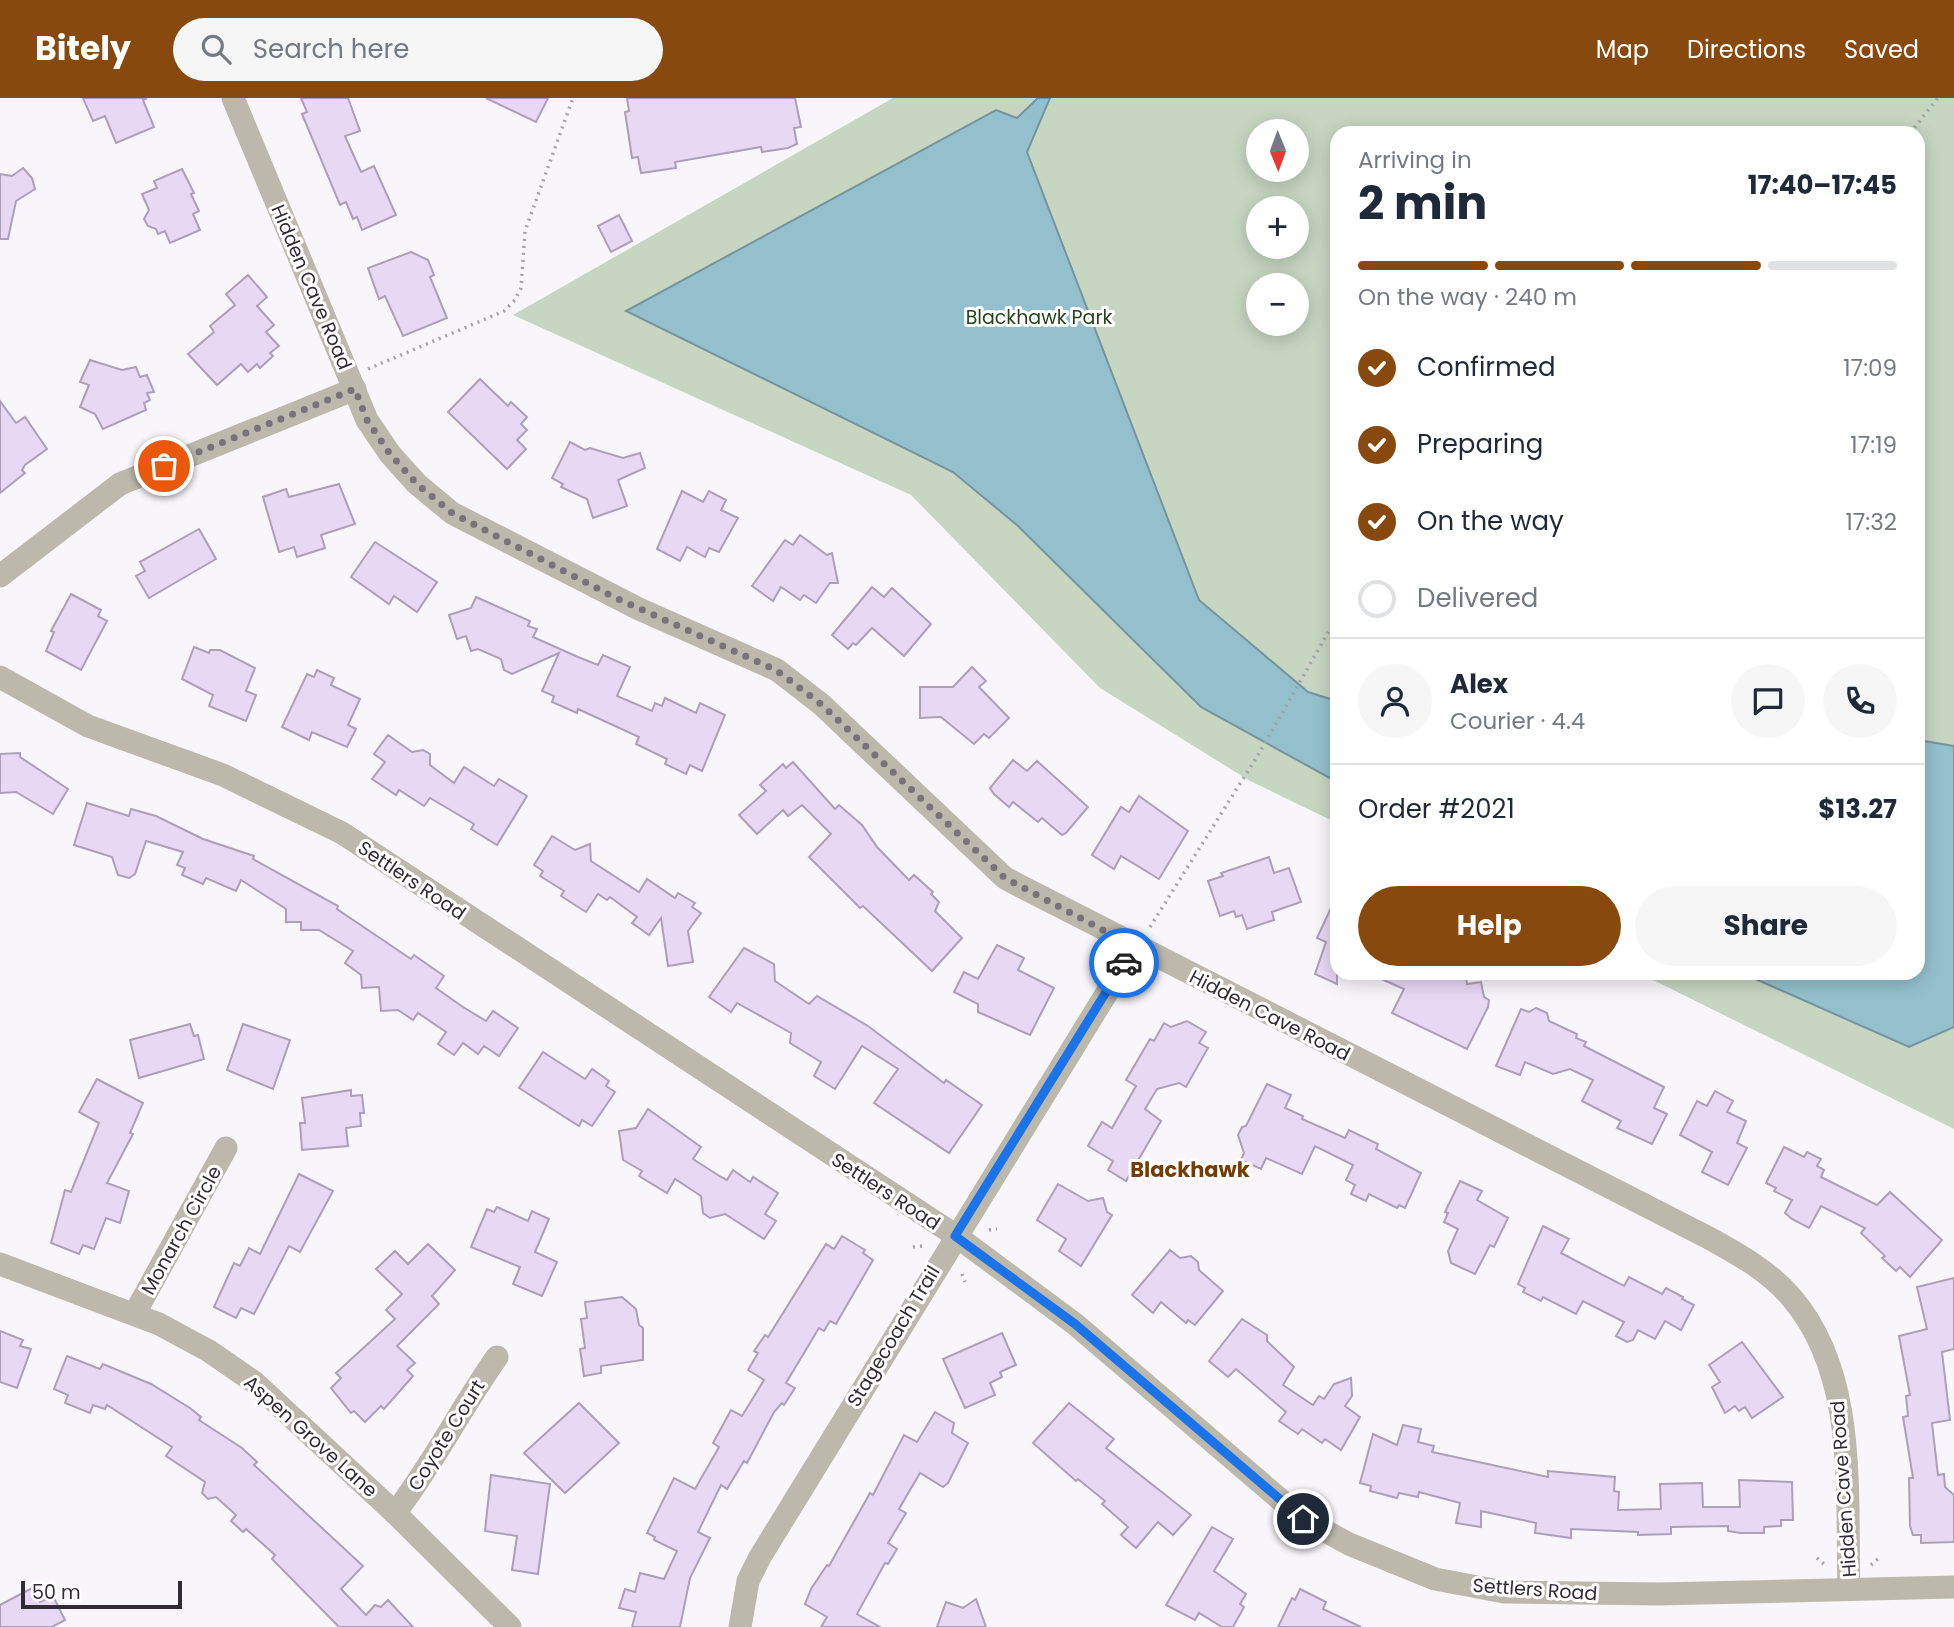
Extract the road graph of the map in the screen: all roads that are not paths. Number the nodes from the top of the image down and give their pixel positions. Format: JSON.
{"nodes":[{"id":1,"x":233,"y":98,"type":"edge"},
{"id":2,"x":352,"y":383,"type":"junction"},
{"id":3,"x":0,"y":576,"type":"edge"},
{"id":4,"x":0,"y":677,"type":"edge"},
{"id":5,"x":1135,"y":947,"type":"junction"},
{"id":6,"x":226,"y":1147,"type":"dead end"},
{"id":7,"x":955,"y":1236,"type":"junction"},
{"id":8,"x":0,"y":1265,"type":"edge"},
{"id":9,"x":135,"y":1312,"type":"junction"},
{"id":10,"x":496,"y":1357,"type":"dead end"},
{"id":11,"x":395,"y":1513,"type":"junction"},
{"id":12,"x":1954,"y":1587,"type":"edge"},
{"id":13,"x":1849,"y":1589,"type":"junction"},
{"id":14,"x":510,"y":1627,"type":"edge"},
{"id":15,"x":740,"y":1627,"type":"edge"}],
"edges":[{"from":1,"to":2,"type":"street","name":"Hidden Cave Road"},
{"from":2,"to":3,"type":"street"},
{"from":2,"to":5,"type":"street","name":"Hidden Cave Road"},
{"from":4,"to":7,"type":"street","name":"Settlers Road"},
{"from":5,"to":7,"type":"street","name":"Stagecoach Trail"},
{"from":5,"to":13,"type":"street","name":"Hidden Cave Road"},
{"from":6,"to":9,"type":"street","name":"Monarch Circle"},
{"from":7,"to":13,"type":"street","name":"Settlers Road"},
{"from":7,"to":15,"type":"street","name":"Stagecoach Trail"},
{"from":8,"to":9,"type":"street","name":"Aspen Grove Lane"},
{"from":9,"to":11,"type":"street","name":"Aspen Grove Lane"},
{"from":10,"to":11,"type":"street","name":"Coyote Court"},
{"from":11,"to":14,"type":"street","name":"Aspen Grove Lane"},
{"from":12,"to":13,"type":"street","name":"Settlers Road"}]}
